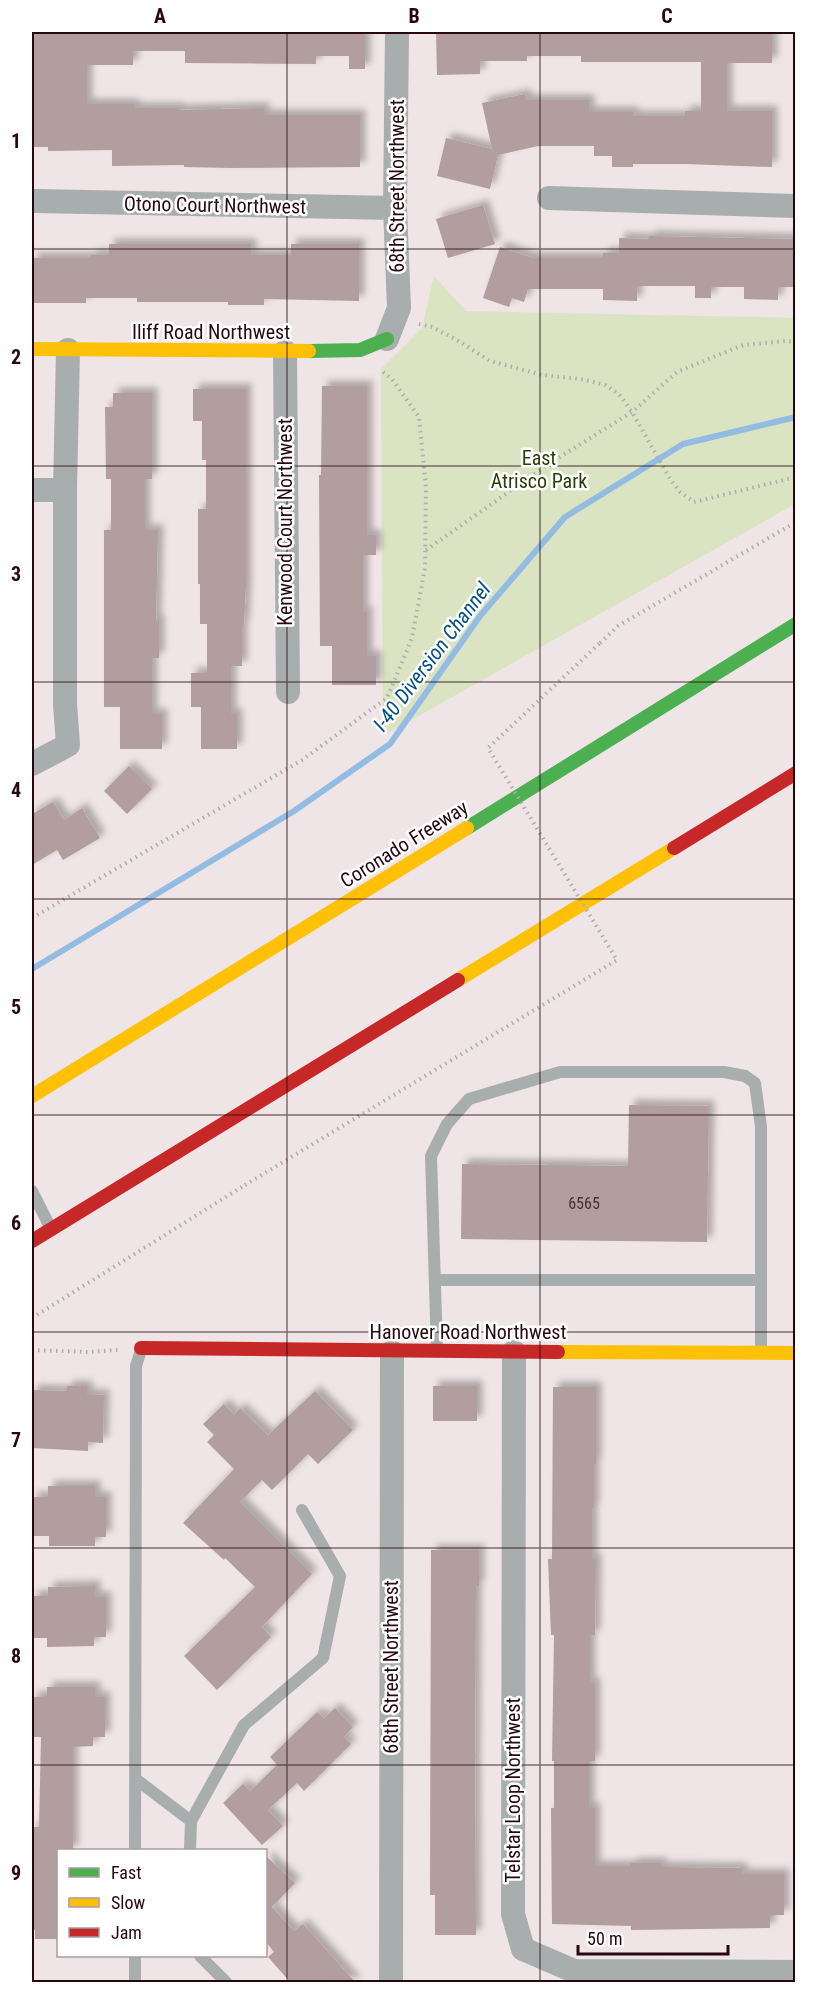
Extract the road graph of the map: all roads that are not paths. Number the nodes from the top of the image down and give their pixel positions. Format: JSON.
{"nodes":[{"id":1,"x":397,"y":32,"type":"edge"},
{"id":2,"x":549,"y":198,"type":"dead end"},
{"id":3,"x":34,"y":201,"type":"dead end"},
{"id":4,"x":795,"y":206,"type":"edge"},
{"id":5,"x":395,"y":208,"type":"junction"},
{"id":6,"x":387,"y":339,"type":"joint"},
{"id":7,"x":32,"y":350,"type":"edge"},
{"id":8,"x":68,"y":350,"type":"junction"},
{"id":9,"x":285,"y":352,"type":"junction"},
{"id":10,"x":32,"y":490,"type":"edge"},
{"id":11,"x":65,"y":490,"type":"junction"},
{"id":12,"x":795,"y":624,"type":"edge"},
{"id":13,"x":288,"y":692,"type":"dead end"},
{"id":14,"x":32,"y":764,"type":"edge"},
{"id":15,"x":795,"y":773,"type":"edge"},
{"id":16,"x":32,"y":1096,"type":"edge"},
{"id":17,"x":32,"y":1191,"type":"edge"},
{"id":18,"x":51,"y":1229,"type":"junction"},
{"id":19,"x":32,"y":1241,"type":"edge"},
{"id":20,"x":436,"y":1280,"type":"junction"},
{"id":21,"x":761,"y":1280,"type":"junction"},
{"id":22,"x":141,"y":1348,"type":"joint"},
{"id":23,"x":392,"y":1352,"type":"junction"},
{"id":24,"x":437,"y":1352,"type":"junction"},
{"id":25,"x":514,"y":1352,"type":"junction"},
{"id":26,"x":761,"y":1353,"type":"junction"},
{"id":27,"x":795,"y":1353,"type":"edge"},
{"id":28,"x":302,"y":1510,"type":"dead end"},
{"id":29,"x":137,"y":1780,"type":"junction"},
{"id":30,"x":191,"y":1821,"type":"junction"},
{"id":31,"x":135,"y":1849,"type":"edge"},
{"id":32,"x":190,"y":1849,"type":"edge"},
{"id":33,"x":135,"y":1957,"type":"edge"},
{"id":34,"x":201,"y":1957,"type":"edge"},
{"id":35,"x":795,"y":1971,"type":"edge"},
{"id":36,"x":135,"y":1983,"type":"edge"},
{"id":37,"x":226,"y":1983,"type":"edge"},
{"id":38,"x":391,"y":1983,"type":"edge"}],
"edges":[{"from":1,"to":5,"type":"street","name":"68th Street Northwest"},
{"from":2,"to":4,"type":"street"},
{"from":3,"to":5,"type":"street","name":"Otono Court Northwest"},
{"from":5,"to":6,"type":"street","name":"68th Street Northwest"},
{"from":6,"to":9,"type":"main road","name":"Iliff Road Northwest"},
{"from":7,"to":8,"type":"main road","name":"Iliff Road Northwest"},
{"from":8,"to":9,"type":"main road","name":"Iliff Road Northwest"},
{"from":8,"to":11,"type":"street"},
{"from":9,"to":13,"type":"street","name":"Kenwood Court Northwest"},
{"from":10,"to":11,"type":"street"},
{"from":11,"to":14,"type":"street"},
{"from":12,"to":16,"type":"main road","name":"Coronado Freeway"},
{"from":15,"to":18,"type":"main road"},
{"from":17,"to":18,"type":"lane"},
{"from":18,"to":19,"type":"main road"},
{"from":20,"to":21,"type":"lane"},
{"from":20,"to":21,"type":"lane"},
{"from":20,"to":24,"type":"lane"},
{"from":21,"to":26,"type":"lane"},
{"from":22,"to":23,"type":"main road","name":"Hanover Road Northwest"},
{"from":22,"to":29,"type":"lane"},
{"from":23,"to":24,"type":"main road","name":"Hanover Road Northwest"},
{"from":23,"to":38,"type":"street","name":"68th Street Northwest"},
{"from":24,"to":25,"type":"main road","name":"Hanover Road Northwest"},
{"from":25,"to":26,"type":"main road","name":"Hanover Road Northwest"},
{"from":25,"to":35,"type":"street","name":"Telstar Loop Northwest"},
{"from":26,"to":27,"type":"main road","name":"Hanover Road Northwest"},
{"from":28,"to":30,"type":"lane"},
{"from":29,"to":30,"type":"lane"},
{"from":29,"to":31,"type":"lane"},
{"from":30,"to":32,"type":"lane"},
{"from":33,"to":36,"type":"lane"},
{"from":34,"to":37,"type":"lane"}]}
